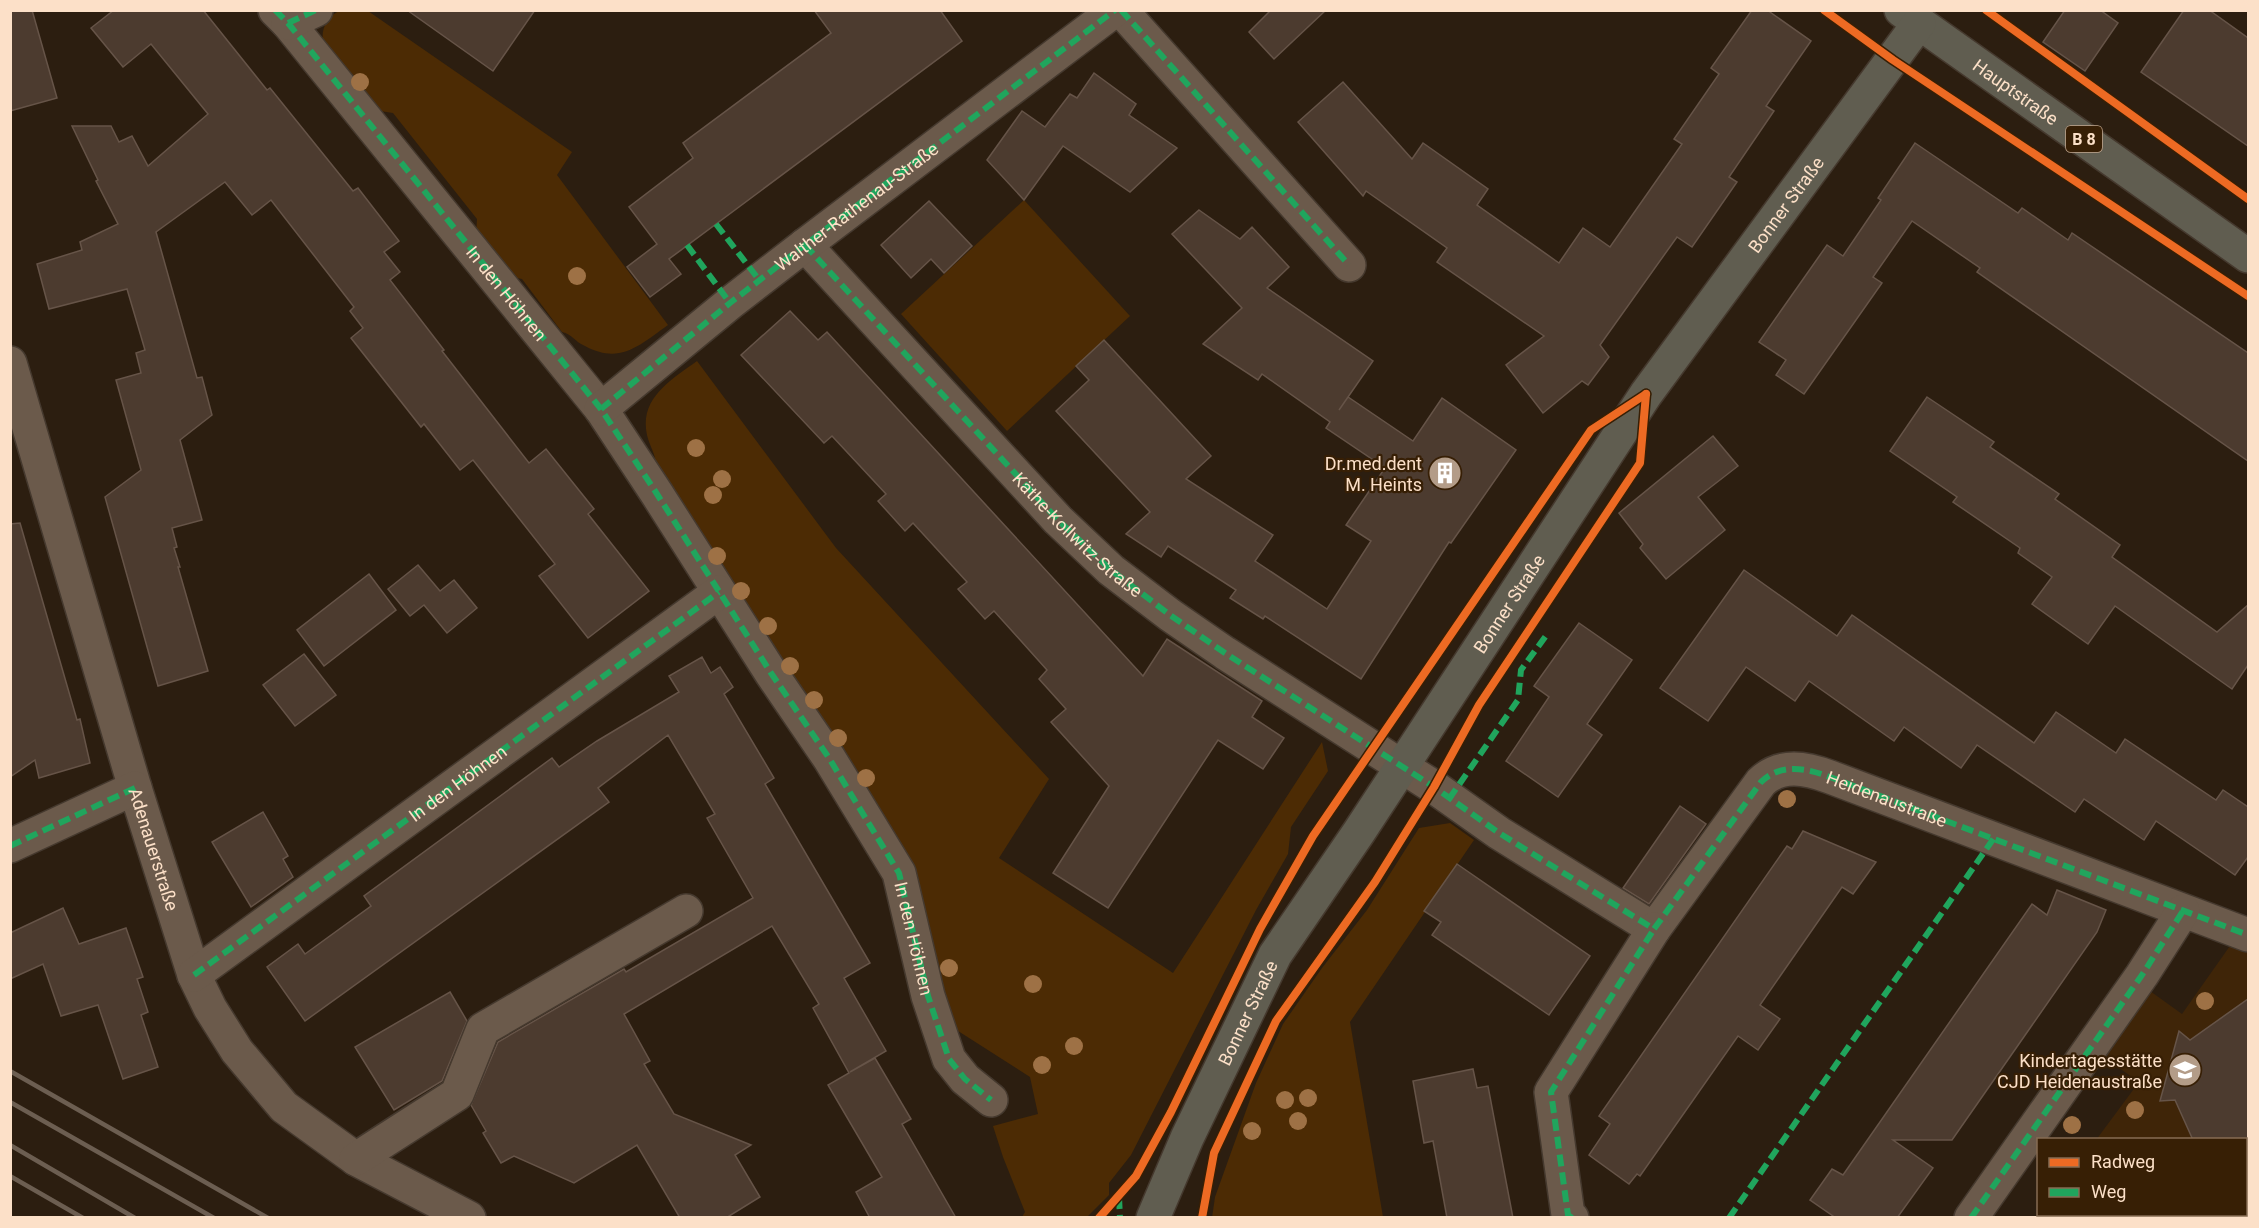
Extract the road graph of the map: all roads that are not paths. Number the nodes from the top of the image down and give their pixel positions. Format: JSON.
{"nodes":[{"id":1,"x":1115,"y":10,"type":"edge"},
{"id":2,"x":1121,"y":10,"type":"edge"},
{"id":3,"x":1915,"y":14,"type":"edge"},
{"id":4,"x":293,"y":15,"type":"edge"},
{"id":5,"x":806,"y":245,"type":"junction"},
{"id":6,"x":2248,"y":256,"type":"edge"},
{"id":7,"x":1349,"y":265,"type":"dead end"},
{"id":8,"x":10,"y":363,"type":"edge"},
{"id":9,"x":601,"y":409,"type":"junction"},
{"id":10,"x":719,"y":592,"type":"junction"},
{"id":11,"x":1401,"y":765,"type":"junction"},
{"id":12,"x":135,"y":788,"type":"junction"},
{"id":13,"x":10,"y":846,"type":"edge"},
{"id":14,"x":686,"y":910,"type":"dead end"},
{"id":15,"x":2183,"y":910,"type":"junction"},
{"id":16,"x":1654,"y":929,"type":"junction"},
{"id":17,"x":2248,"y":935,"type":"edge"},
{"id":18,"x":194,"y":975,"type":"junction"},
{"id":19,"x":991,"y":1100,"type":"dead end"},
{"id":20,"x":356,"y":1160,"type":"junction"},
{"id":21,"x":469,"y":1218,"type":"edge"},
{"id":22,"x":1153,"y":1218,"type":"edge"},
{"id":23,"x":1572,"y":1218,"type":"edge"},
{"id":24,"x":1971,"y":1218,"type":"edge"}],
"edges":[{"from":1,"to":5,"type":"street","name":"Walther-Rathenau-Straße"},
{"from":2,"to":7,"type":"street"},
{"from":3,"to":6,"type":"main road","name":"Hauptstraße","number":"B 8"},
{"from":3,"to":11,"type":"main road","name":"Bonner Straße"},
{"from":4,"to":9,"type":"street","name":"In den Höhnen"},
{"from":5,"to":9,"type":"street","name":"Walther-Rathenau-Straße"},
{"from":5,"to":11,"type":"street","name":"Käthe-Kollwitz-Straße"},
{"from":8,"to":12,"type":"street","name":"Adenauerstraße"},
{"from":9,"to":10,"type":"street","name":"In den Höhnen"},
{"from":10,"to":18,"type":"street","name":"In den Höhnen"},
{"from":10,"to":19,"type":"street","name":"In den Höhnen"},
{"from":11,"to":16,"type":"street"},
{"from":11,"to":22,"type":"main road","name":"Bonner Straße"},
{"from":12,"to":13,"type":"street"},
{"from":12,"to":18,"type":"street","name":"Adenauerstraße"},
{"from":14,"to":20,"type":"street"},
{"from":15,"to":16,"type":"street","name":"Heidenaustraße"},
{"from":15,"to":17,"type":"street","name":"Heidenaustraße"},
{"from":15,"to":24,"type":"street"},
{"from":16,"to":23,"type":"street","name":"Heidenaustraße"},
{"from":18,"to":20,"type":"street","name":"Adenauerstraße"},
{"from":20,"to":21,"type":"street","name":"Adenauerstraße"}]}
